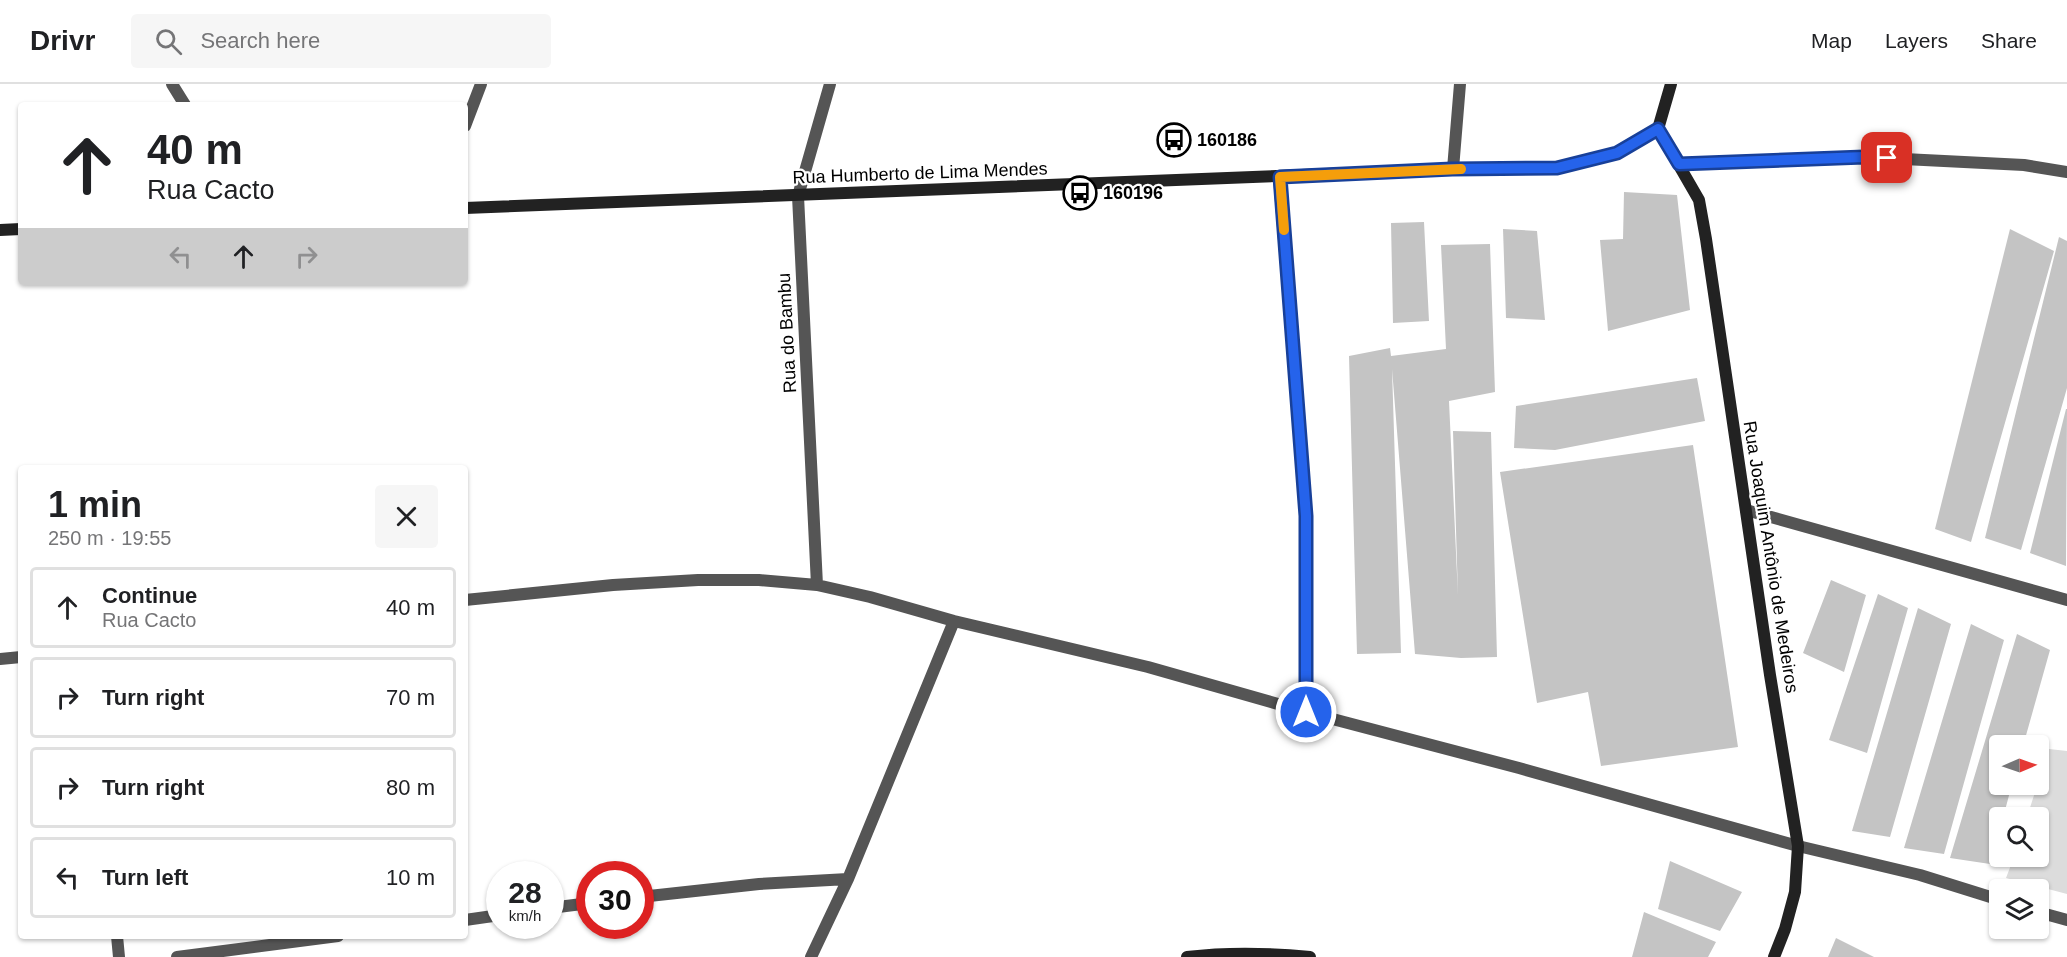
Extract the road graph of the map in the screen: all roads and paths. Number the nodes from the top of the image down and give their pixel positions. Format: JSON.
{"nodes":[{"id":1,"x":172,"y":84,"type":"edge"},
{"id":2,"x":481,"y":84,"type":"edge"},
{"id":3,"x":830,"y":84,"type":"edge"},
{"id":4,"x":1460,"y":84,"type":"edge"},
{"id":5,"x":1671,"y":84,"type":"edge"},
{"id":6,"x":183,"y":102,"type":"edge"},
{"id":7,"x":468,"y":118,"type":"edge"},
{"id":8,"x":1658,"y":129,"type":"junction"},
{"id":9,"x":1679,"y":164,"type":"junction"},
{"id":10,"x":1452,"y":169,"type":"junction"},
{"id":11,"x":2067,"y":172,"type":"edge"},
{"id":12,"x":1280,"y":177,"type":"junction"},
{"id":13,"x":798,"y":196,"type":"junction"},
{"id":14,"x":468,"y":208,"type":"edge"},
{"id":15,"x":18,"y":229,"type":"edge"},
{"id":16,"x":0,"y":230,"type":"edge"},
{"id":17,"x":1746,"y":510,"type":"junction"},
{"id":18,"x":817,"y":585,"type":"junction"},
{"id":19,"x":468,"y":600,"type":"edge"},
{"id":20,"x":2067,"y":600,"type":"edge"},
{"id":21,"x":954,"y":621,"type":"junction"},
{"id":22,"x":18,"y":657,"type":"edge"},
{"id":23,"x":0,"y":659,"type":"edge"},
{"id":24,"x":1306,"y":712,"type":"junction"},
{"id":25,"x":1798,"y":846,"type":"junction"},
{"id":26,"x":848,"y":879,"type":"junction"},
{"id":27,"x":654,"y":895,"type":"edge"},
{"id":28,"x":1989,"y":897,"type":"edge"},
{"id":29,"x":2049,"y":915,"type":"edge"},
{"id":30,"x":486,"y":917,"type":"edge"},
{"id":31,"x":468,"y":920,"type":"edge"},
{"id":32,"x":2067,"y":920,"type":"edge"},
{"id":33,"x":117,"y":939,"type":"edge"},
{"id":34,"x":315,"y":939,"type":"edge"},
{"id":35,"x":119,"y":957,"type":"edge"},
{"id":36,"x":177,"y":957,"type":"edge"},
{"id":37,"x":811,"y":957,"type":"edge"},
{"id":38,"x":1187,"y":957,"type":"edge"},
{"id":39,"x":1310,"y":957,"type":"edge"},
{"id":40,"x":1773,"y":957,"type":"edge"}],
"edges":[{"from":1,"to":6,"type":"street"},
{"from":2,"to":7,"type":"street"},
{"from":3,"to":13,"type":"street","name":"Rua do Bambu"},
{"from":4,"to":10,"type":"street"},
{"from":5,"to":8,"type":"street"},
{"from":8,"to":9,"type":"street"},
{"from":8,"to":10,"type":"street","name":"Rua Humberto de Lima Mendes"},
{"from":9,"to":11,"type":"street"},
{"from":9,"to":17,"type":"street","name":"Rua Joaquim Antônio de Medeiros"},
{"from":10,"to":12,"type":"street","name":"Rua Humberto de Lima Mendes"},
{"from":12,"to":13,"type":"street","name":"Rua Humberto de Lima Mendes"},
{"from":12,"to":24,"type":"street"},
{"from":13,"to":14,"type":"street","name":"Rua Humberto de Lima Mendes"},
{"from":13,"to":18,"type":"street","name":"Rua do Bambu"},
{"from":15,"to":16,"type":"street"},
{"from":17,"to":20,"type":"street"},
{"from":17,"to":25,"type":"street","name":"Rua Joaquim Antônio de Medeiros"},
{"from":18,"to":19,"type":"street"},
{"from":18,"to":21,"type":"street"},
{"from":21,"to":24,"type":"street"},
{"from":21,"to":26,"type":"street"},
{"from":22,"to":23,"type":"street"},
{"from":24,"to":25,"type":"street"},
{"from":25,"to":28,"type":"street"},
{"from":25,"to":40,"type":"street","name":"Rua Joaquim Antônio de Medeiros"},
{"from":26,"to":27,"type":"street"},
{"from":26,"to":37,"type":"street"},
{"from":29,"to":32,"type":"street"},
{"from":30,"to":31,"type":"street"},
{"from":33,"to":35,"type":"street"},
{"from":34,"to":36,"type":"street"},
{"from":38,"to":39,"type":"street"}]}
